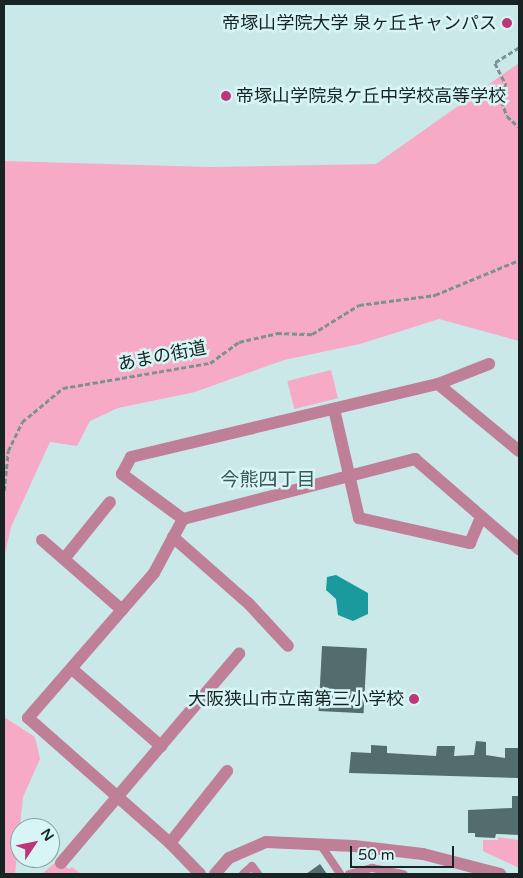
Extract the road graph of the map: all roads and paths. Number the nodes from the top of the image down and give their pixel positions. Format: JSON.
{"nodes":[{"id":1,"x":519,"y":48,"type":"edge"},
{"id":2,"x":519,"y":127,"type":"edge"},
{"id":3,"x":519,"y":260,"type":"edge"},
{"id":4,"x":489,"y":364,"type":"dead end"},
{"id":5,"x":438,"y":384,"type":"junction"},
{"id":6,"x":334,"y":409,"type":"junction"},
{"id":7,"x":519,"y":451,"type":"edge"},
{"id":8,"x":350,"y":476,"type":"junction"},
{"id":9,"x":4,"y":491,"type":"edge"},
{"id":10,"x":110,"y":502,"type":"dead end"},
{"id":11,"x":481,"y":517,"type":"junction"},
{"id":12,"x":183,"y":519,"type":"junction"},
{"id":13,"x":173,"y":537,"type":"junction"},
{"id":14,"x":42,"y":540,"type":"dead end"},
{"id":15,"x":519,"y":549,"type":"edge"},
{"id":16,"x":64,"y":559,"type":"junction"},
{"id":17,"x":122,"y":610,"type":"junction"},
{"id":18,"x":288,"y":646,"type":"dead end"},
{"id":19,"x":239,"y":654,"type":"dead end"},
{"id":20,"x":72,"y":668,"type":"junction"},
{"id":21,"x":161,"y":746,"type":"junction"},
{"id":22,"x":227,"y":771,"type":"dead end"},
{"id":23,"x":118,"y":798,"type":"junction"},
{"id":24,"x":170,"y":843,"type":"junction"},
{"id":25,"x":320,"y":844,"type":"junction"},
{"id":26,"x":242,"y":850,"type":"junction"},
{"id":27,"x":61,"y":864,"type":"dead end"},
{"id":28,"x":252,"y":866,"type":"junction"},
{"id":29,"x":200,"y":874,"type":"edge"},
{"id":30,"x":216,"y":874,"type":"edge"},
{"id":31,"x":243,"y":874,"type":"edge"},
{"id":32,"x":258,"y":874,"type":"edge"},
{"id":33,"x":340,"y":874,"type":"edge"},
{"id":34,"x":349,"y":874,"type":"edge"},
{"id":35,"x":403,"y":874,"type":"edge"},
{"id":36,"x":500,"y":874,"type":"edge"}],
"edges":[{"from":1,"to":2,"type":"path"},
{"from":3,"to":9,"type":"path","name":"あまの街道"},
{"from":4,"to":5,"type":"street"},
{"from":5,"to":6,"type":"street"},
{"from":5,"to":7,"type":"street"},
{"from":6,"to":8,"type":"street"},
{"from":6,"to":12,"type":"street"},
{"from":8,"to":11,"type":"street"},
{"from":8,"to":11,"type":"street"},
{"from":8,"to":12,"type":"street"},
{"from":10,"to":16,"type":"street"},
{"from":11,"to":15,"type":"street"},
{"from":12,"to":13,"type":"street"},
{"from":13,"to":17,"type":"street"},
{"from":13,"to":18,"type":"street"},
{"from":14,"to":16,"type":"street"},
{"from":16,"to":17,"type":"street"},
{"from":17,"to":20,"type":"street"},
{"from":19,"to":21,"type":"street"},
{"from":20,"to":21,"type":"street"},
{"from":20,"to":23,"type":"street"},
{"from":21,"to":23,"type":"street"},
{"from":22,"to":24,"type":"street"},
{"from":23,"to":24,"type":"street"},
{"from":23,"to":27,"type":"street"},
{"from":24,"to":29,"type":"street"},
{"from":25,"to":26,"type":"street"},
{"from":25,"to":33,"type":"lane"},
{"from":25,"to":36,"type":"street"},
{"from":26,"to":28,"type":"lane"},
{"from":26,"to":30,"type":"street"},
{"from":28,"to":31,"type":"lane"},
{"from":28,"to":32,"type":"lane"},
{"from":34,"to":35,"type":"lane"}]}
